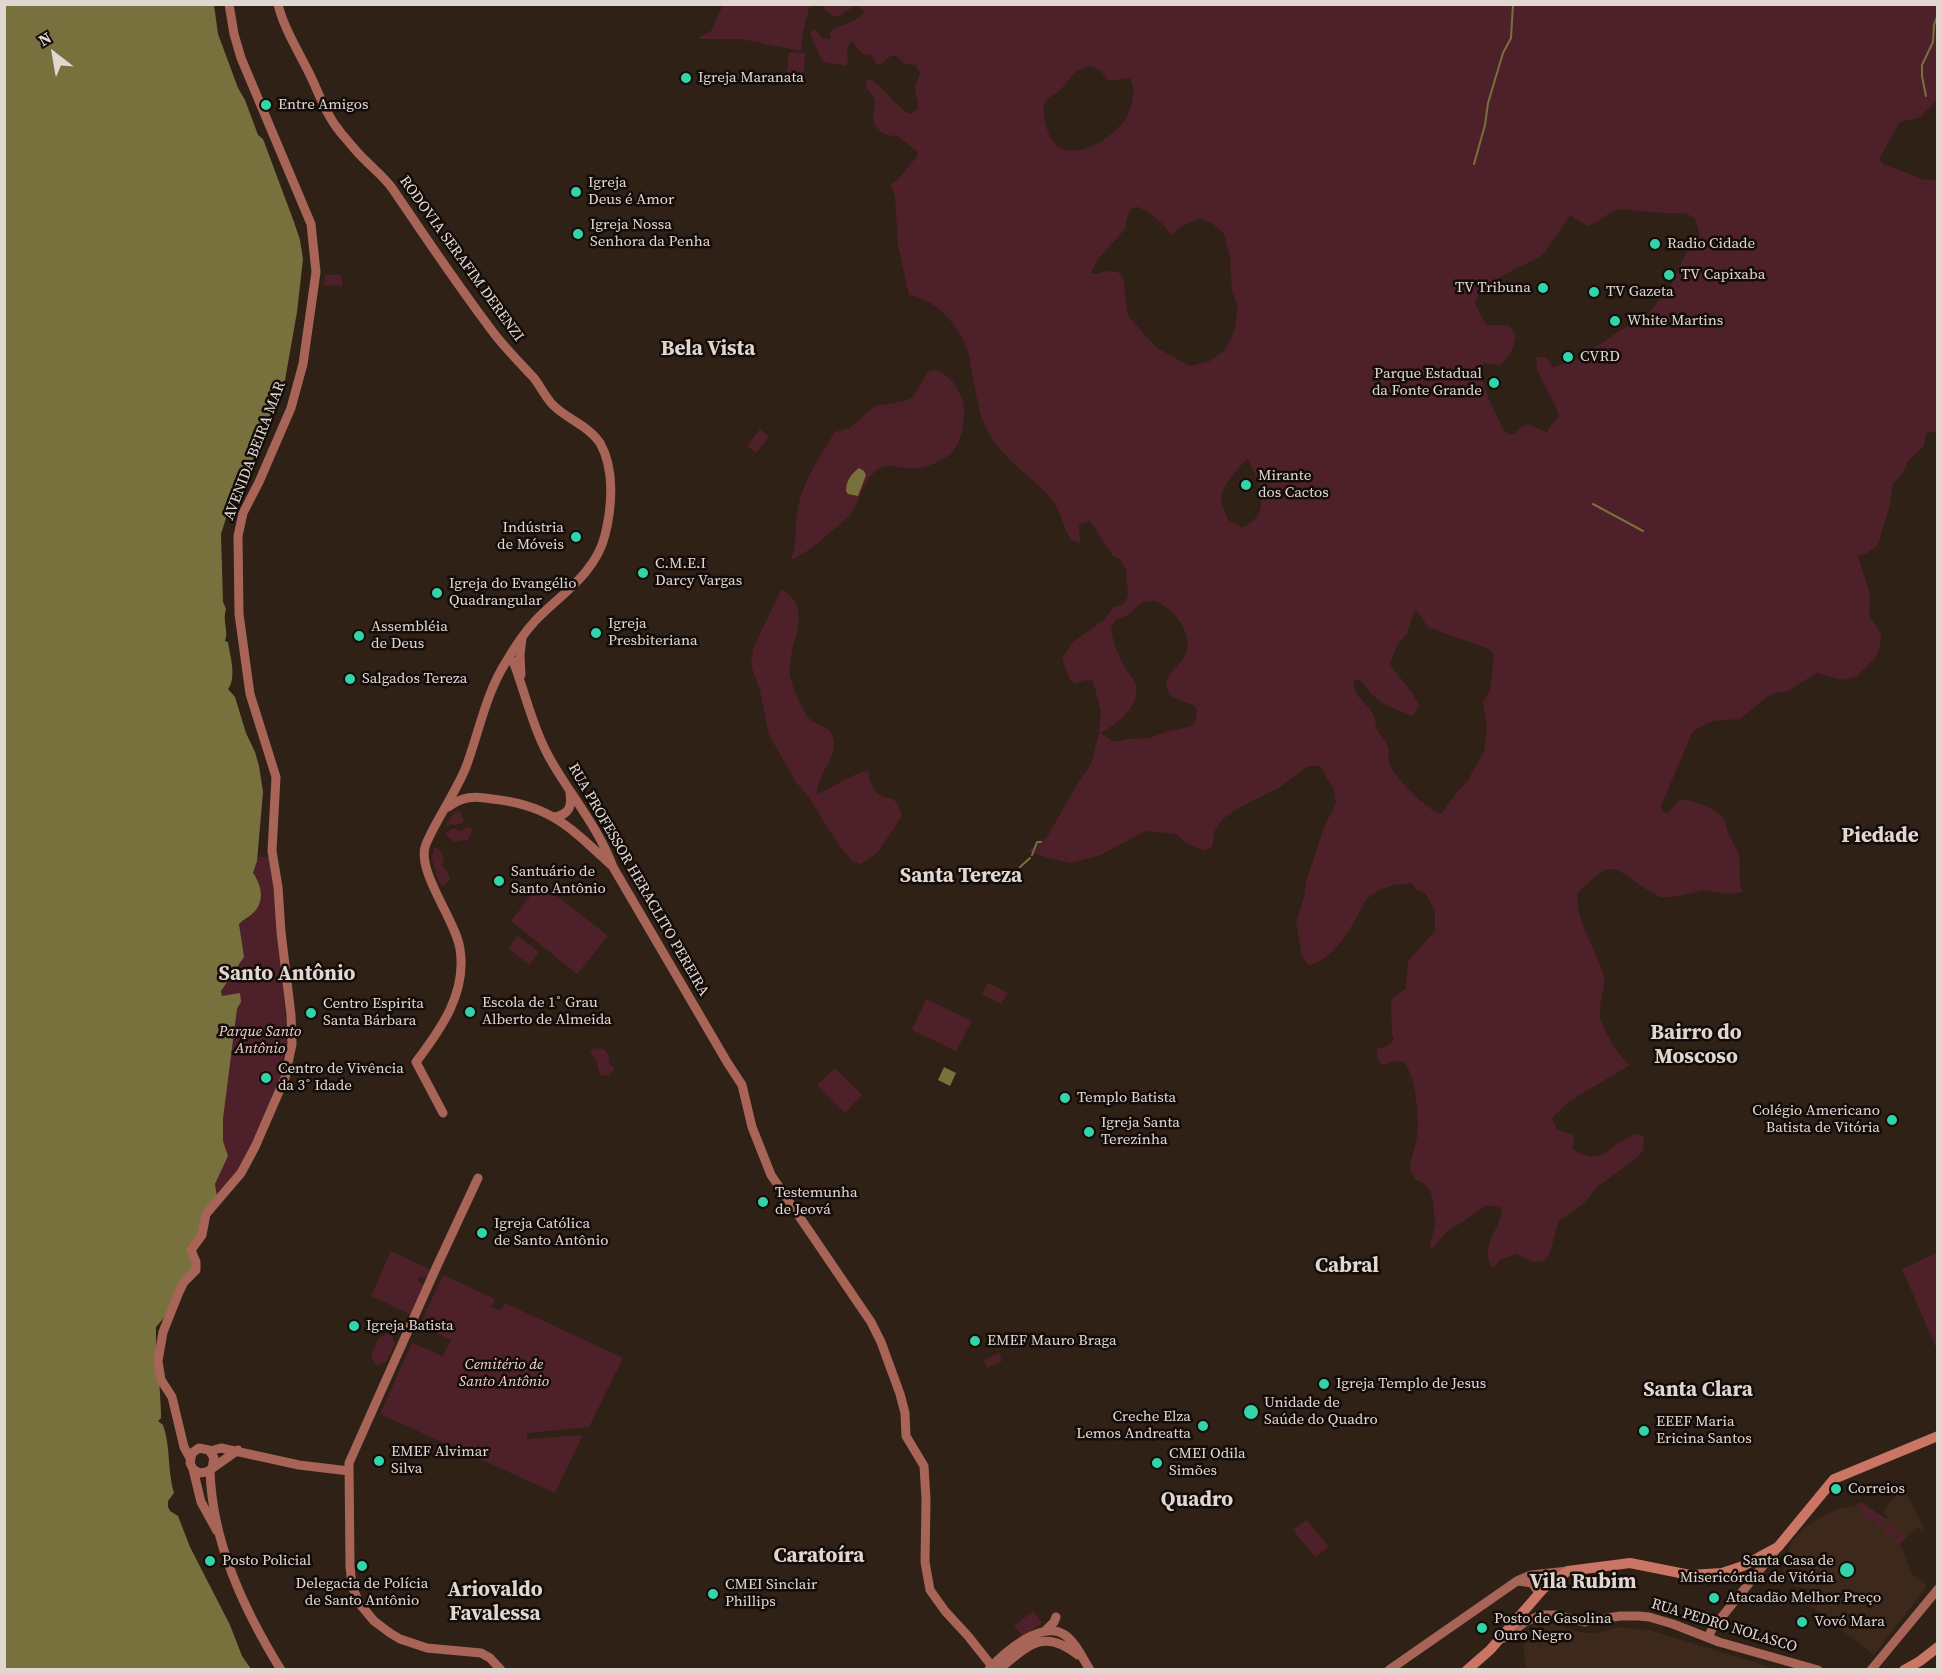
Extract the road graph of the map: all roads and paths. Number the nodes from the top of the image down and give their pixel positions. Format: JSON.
{"nodes":[{"id":1,"x":229,"y":4,"type":"edge"},
{"id":2,"x":278,"y":4,"type":"edge"},
{"id":3,"x":522,"y":638,"type":"junction"},
{"id":4,"x":508,"y":658,"type":"junction"},
{"id":5,"x":521,"y":683,"type":"junction"},
{"id":6,"x":464,"y":770,"type":"junction"},
{"id":7,"x":569,"y":789,"type":"junction"},
{"id":8,"x":474,"y":796,"type":"junction"},
{"id":9,"x":446,"y":808,"type":"junction"},
{"id":10,"x":555,"y":817,"type":"junction"},
{"id":11,"x":613,"y":867,"type":"junction"},
{"id":12,"x":443,"y":1113,"type":"dead end"},
{"id":13,"x":478,"y":1178,"type":"dead end"},
{"id":14,"x":1938,"y":1436,"type":"edge"},
{"id":15,"x":182,"y":1437,"type":"junction"},
{"id":16,"x":206,"y":1449,"type":"junction"},
{"id":17,"x":238,"y":1450,"type":"junction"},
{"id":18,"x":190,"y":1458,"type":"junction"},
{"id":19,"x":193,"y":1469,"type":"junction"},
{"id":20,"x":211,"y":1469,"type":"junction"},
{"id":21,"x":349,"y":1471,"type":"junction"},
{"id":22,"x":219,"y":1533,"type":"junction"},
{"id":23,"x":1778,"y":1546,"type":"junction"},
{"id":24,"x":1568,"y":1571,"type":"junction"},
{"id":25,"x":1517,"y":1581,"type":"junction"},
{"id":26,"x":1938,"y":1589,"type":"edge"},
{"id":27,"x":1539,"y":1593,"type":"junction"},
{"id":28,"x":1056,"y":1617,"type":"dead end"},
{"id":29,"x":1046,"y":1630,"type":"junction"},
{"id":30,"x":1708,"y":1638,"type":"junction"},
{"id":31,"x":1034,"y":1643,"type":"junction"},
{"id":32,"x":1938,"y":1647,"type":"edge"},
{"id":33,"x":1490,"y":1650,"type":"junction"},
{"id":34,"x":1084,"y":1660,"type":"junction"},
{"id":35,"x":994,"y":1669,"type":"edge"},
{"id":36,"x":280,"y":1670,"type":"edge"},
{"id":37,"x":501,"y":1670,"type":"edge"},
{"id":38,"x":1090,"y":1670,"type":"edge"},
{"id":39,"x":1389,"y":1670,"type":"edge"},
{"id":40,"x":1467,"y":1670,"type":"edge"},
{"id":41,"x":1818,"y":1670,"type":"edge"},
{"id":42,"x":1871,"y":1670,"type":"edge"},
{"id":43,"x":1904,"y":1670,"type":"edge"}],
"edges":[{"from":1,"to":15,"type":"street","name":"AVENIDA BEIRA MAR"},
{"from":2,"to":3,"type":"street","name":"RODOVIA SERAFIM DERENZI"},
{"from":3,"to":4,"type":"street","name":"RODOVIA SERAFIM DERENZI"},
{"from":3,"to":5,"type":"street"},
{"from":4,"to":5,"type":"street"},
{"from":4,"to":6,"type":"street","name":"RODOVIA SERAFIM DERENZI"},
{"from":5,"to":7,"type":"street","name":"RUA PROFESSOR HERACLITO PEREIRA"},
{"from":6,"to":8,"type":"street"},
{"from":6,"to":9,"type":"street","name":"RODOVIA SERAFIM DERENZI"},
{"from":7,"to":10,"type":"street"},
{"from":7,"to":11,"type":"street","name":"RUA PROFESSOR HERACLITO PEREIRA"},
{"from":8,"to":9,"type":"street"},
{"from":8,"to":10,"type":"street"},
{"from":9,"to":12,"type":"street","name":"RODOVIA SERAFIM DERENZI"},
{"from":10,"to":11,"type":"street"},
{"from":11,"to":35,"type":"street","name":"RUA PROFESSOR HERACLITO PEREIRA"},
{"from":13,"to":21,"type":"street"},
{"from":14,"to":23,"type":"main road"},
{"from":15,"to":16,"type":"street"},
{"from":15,"to":18,"type":"street"},
{"from":16,"to":17,"type":"street"},
{"from":16,"to":18,"type":"street"},
{"from":16,"to":20,"type":"street"},
{"from":17,"to":20,"type":"street"},
{"from":17,"to":21,"type":"street"},
{"from":18,"to":19,"type":"street"},
{"from":19,"to":20,"type":"street"},
{"from":19,"to":22,"type":"street"},
{"from":20,"to":22,"type":"street"},
{"from":21,"to":37,"type":"street"},
{"from":22,"to":36,"type":"street"},
{"from":23,"to":24,"type":"main road"},
{"from":23,"to":30,"type":"street"},
{"from":24,"to":25,"type":"street"},
{"from":24,"to":27,"type":"main road"},
{"from":25,"to":27,"type":"street"},
{"from":25,"to":39,"type":"street"},
{"from":26,"to":42,"type":"street"},
{"from":27,"to":33,"type":"main road"},
{"from":28,"to":29,"type":"street"},
{"from":29,"to":31,"type":"street"},
{"from":29,"to":34,"type":"street"},
{"from":29,"to":35,"type":"street"},
{"from":30,"to":33,"type":"street","name":"RUA PEDRO NOLASCO"},
{"from":30,"to":41,"type":"street","name":"RUA PEDRO NOLASCO"},
{"from":31,"to":34,"type":"street"},
{"from":31,"to":35,"type":"street"},
{"from":32,"to":43,"type":"main road"},
{"from":33,"to":40,"type":"main road"},
{"from":34,"to":38,"type":"street"}]}
